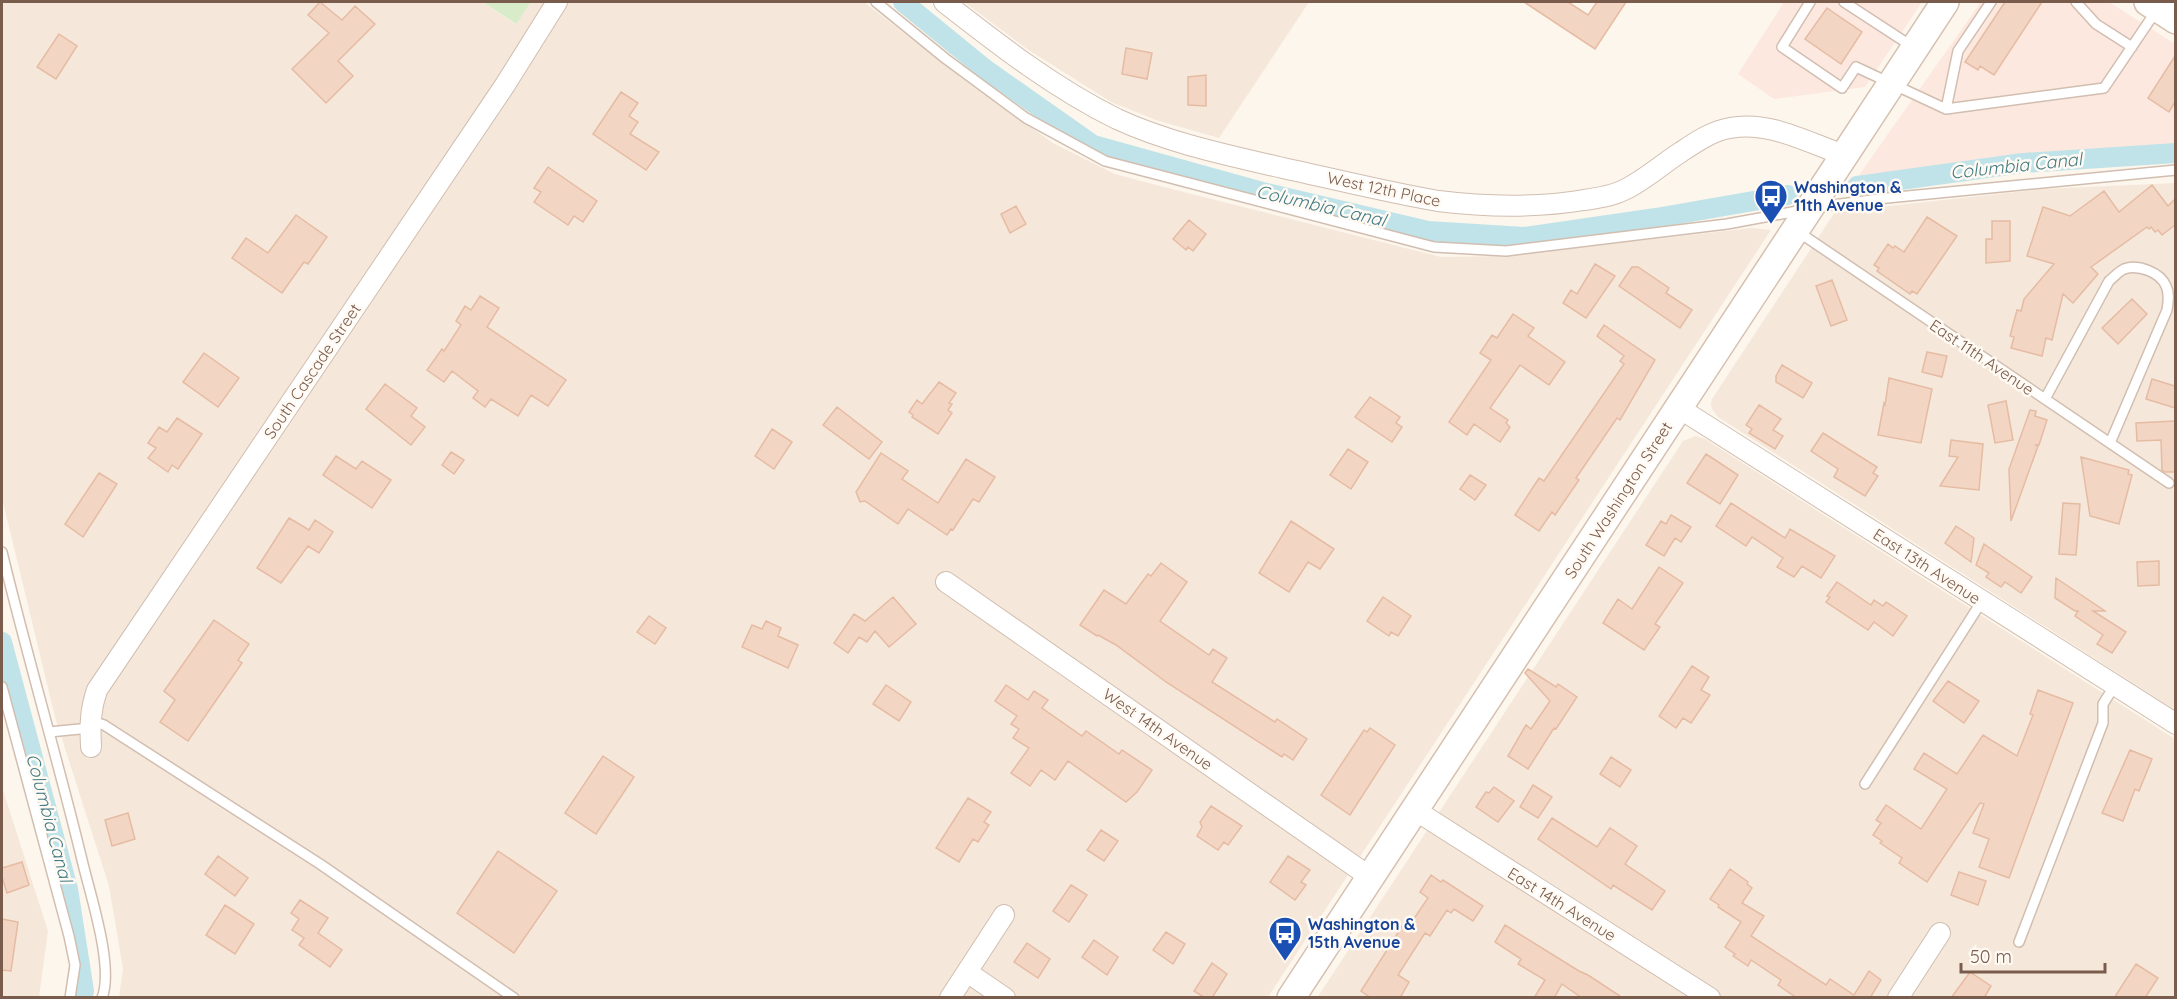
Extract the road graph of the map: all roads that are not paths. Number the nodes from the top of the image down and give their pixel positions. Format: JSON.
{"nodes":[{"id":1,"x":558,"y":2,"type":"edge"},
{"id":2,"x":876,"y":2,"type":"edge"},
{"id":3,"x":944,"y":2,"type":"edge"},
{"id":4,"x":1810,"y":2,"type":"edge"},
{"id":5,"x":1844,"y":2,"type":"edge"},
{"id":6,"x":1991,"y":2,"type":"edge"},
{"id":7,"x":2076,"y":2,"type":"edge"},
{"id":8,"x":1937,"y":7,"type":"edge"},
{"id":9,"x":2161,"y":8,"type":"edge"},
{"id":10,"x":2132,"y":47,"type":"junction"},
{"id":11,"x":1915,"y":48,"type":"junction"},
{"id":12,"x":1891,"y":84,"type":"junction"},
{"id":13,"x":1946,"y":109,"type":"junction"},
{"id":14,"x":1844,"y":155,"type":"junction"},
{"id":15,"x":2175,"y":170,"type":"edge"},
{"id":16,"x":1803,"y":219,"type":"junction"},
{"id":17,"x":2045,"y":399,"type":"junction"},
{"id":18,"x":1679,"y":408,"type":"junction"},
{"id":19,"x":2110,"y":443,"type":"junction"},
{"id":20,"x":2169,"y":483,"type":"dead end"},
{"id":21,"x":2,"y":552,"type":"edge"},
{"id":22,"x":946,"y":582,"type":"dead end"},
{"id":23,"x":1982,"y":601,"type":"junction"},
{"id":24,"x":2115,"y":685,"type":"junction"},
{"id":25,"x":2,"y":687,"type":"edge"},
{"id":26,"x":2175,"y":724,"type":"edge"},
{"id":27,"x":49,"y":732,"type":"junction"},
{"id":28,"x":90,"y":732,"type":"junction"},
{"id":29,"x":1865,"y":784,"type":"dead end"},
{"id":30,"x":1415,"y":810,"type":"junction"},
{"id":31,"x":1370,"y":877,"type":"junction"},
{"id":32,"x":1004,"y":915,"type":"dead end"},
{"id":33,"x":1940,"y":933,"type":"dead end"},
{"id":34,"x":2019,"y":942,"type":"dead end"},
{"id":35,"x":967,"y":972,"type":"junction"},
{"id":36,"x":70,"y":998,"type":"edge"},
{"id":37,"x":102,"y":998,"type":"edge"},
{"id":38,"x":514,"y":998,"type":"edge"},
{"id":39,"x":950,"y":998,"type":"edge"},
{"id":40,"x":1005,"y":998,"type":"edge"},
{"id":41,"x":1291,"y":998,"type":"edge"},
{"id":42,"x":1710,"y":998,"type":"edge"},
{"id":43,"x":1898,"y":998,"type":"edge"}],
"edges":[{"from":1,"to":28,"type":"street","name":"South Cascade Street"},
{"from":2,"to":16,"type":"lane"},
{"from":3,"to":14,"type":"street","name":"West 12th Place"},
{"from":4,"to":12,"type":"lane"},
{"from":5,"to":11,"type":"lane"},
{"from":6,"to":13,"type":"lane"},
{"from":7,"to":10,"type":"lane"},
{"from":8,"to":11,"type":"main road","name":"South Washington Street"},
{"from":9,"to":10,"type":"lane"},
{"from":10,"to":13,"type":"lane"},
{"from":11,"to":12,"type":"main road","name":"South Washington Street"},
{"from":12,"to":13,"type":"lane"},
{"from":12,"to":14,"type":"main road","name":"South Washington Street"},
{"from":14,"to":16,"type":"main road","name":"South Washington Street"},
{"from":15,"to":16,"type":"lane"},
{"from":16,"to":17,"type":"lane","name":"East 11th Avenue"},
{"from":16,"to":18,"type":"main road","name":"South Washington Street"},
{"from":17,"to":19,"type":"lane","name":"East 11th Avenue"},
{"from":17,"to":19,"type":"lane"},
{"from":18,"to":23,"type":"street","name":"East 13th Avenue"},
{"from":18,"to":30,"type":"main road","name":"South Washington Street"},
{"from":19,"to":20,"type":"lane","name":"East 11th Avenue"},
{"from":21,"to":27,"type":"lane"},
{"from":22,"to":31,"type":"street","name":"West 14th Avenue"},
{"from":23,"to":24,"type":"street","name":"East 13th Avenue"},
{"from":23,"to":29,"type":"lane"},
{"from":24,"to":26,"type":"street","name":"East 13th Avenue"},
{"from":24,"to":34,"type":"lane"},
{"from":25,"to":36,"type":"lane"},
{"from":27,"to":28,"type":"lane"},
{"from":27,"to":37,"type":"lane"},
{"from":28,"to":38,"type":"lane"},
{"from":30,"to":31,"type":"main road","name":"South Washington Street"},
{"from":30,"to":42,"type":"street","name":"East 14th Avenue"},
{"from":31,"to":41,"type":"main road","name":"South Washington Street"},
{"from":32,"to":35,"type":"street"},
{"from":33,"to":43,"type":"street"},
{"from":35,"to":39,"type":"street"},
{"from":35,"to":40,"type":"street"}]}
